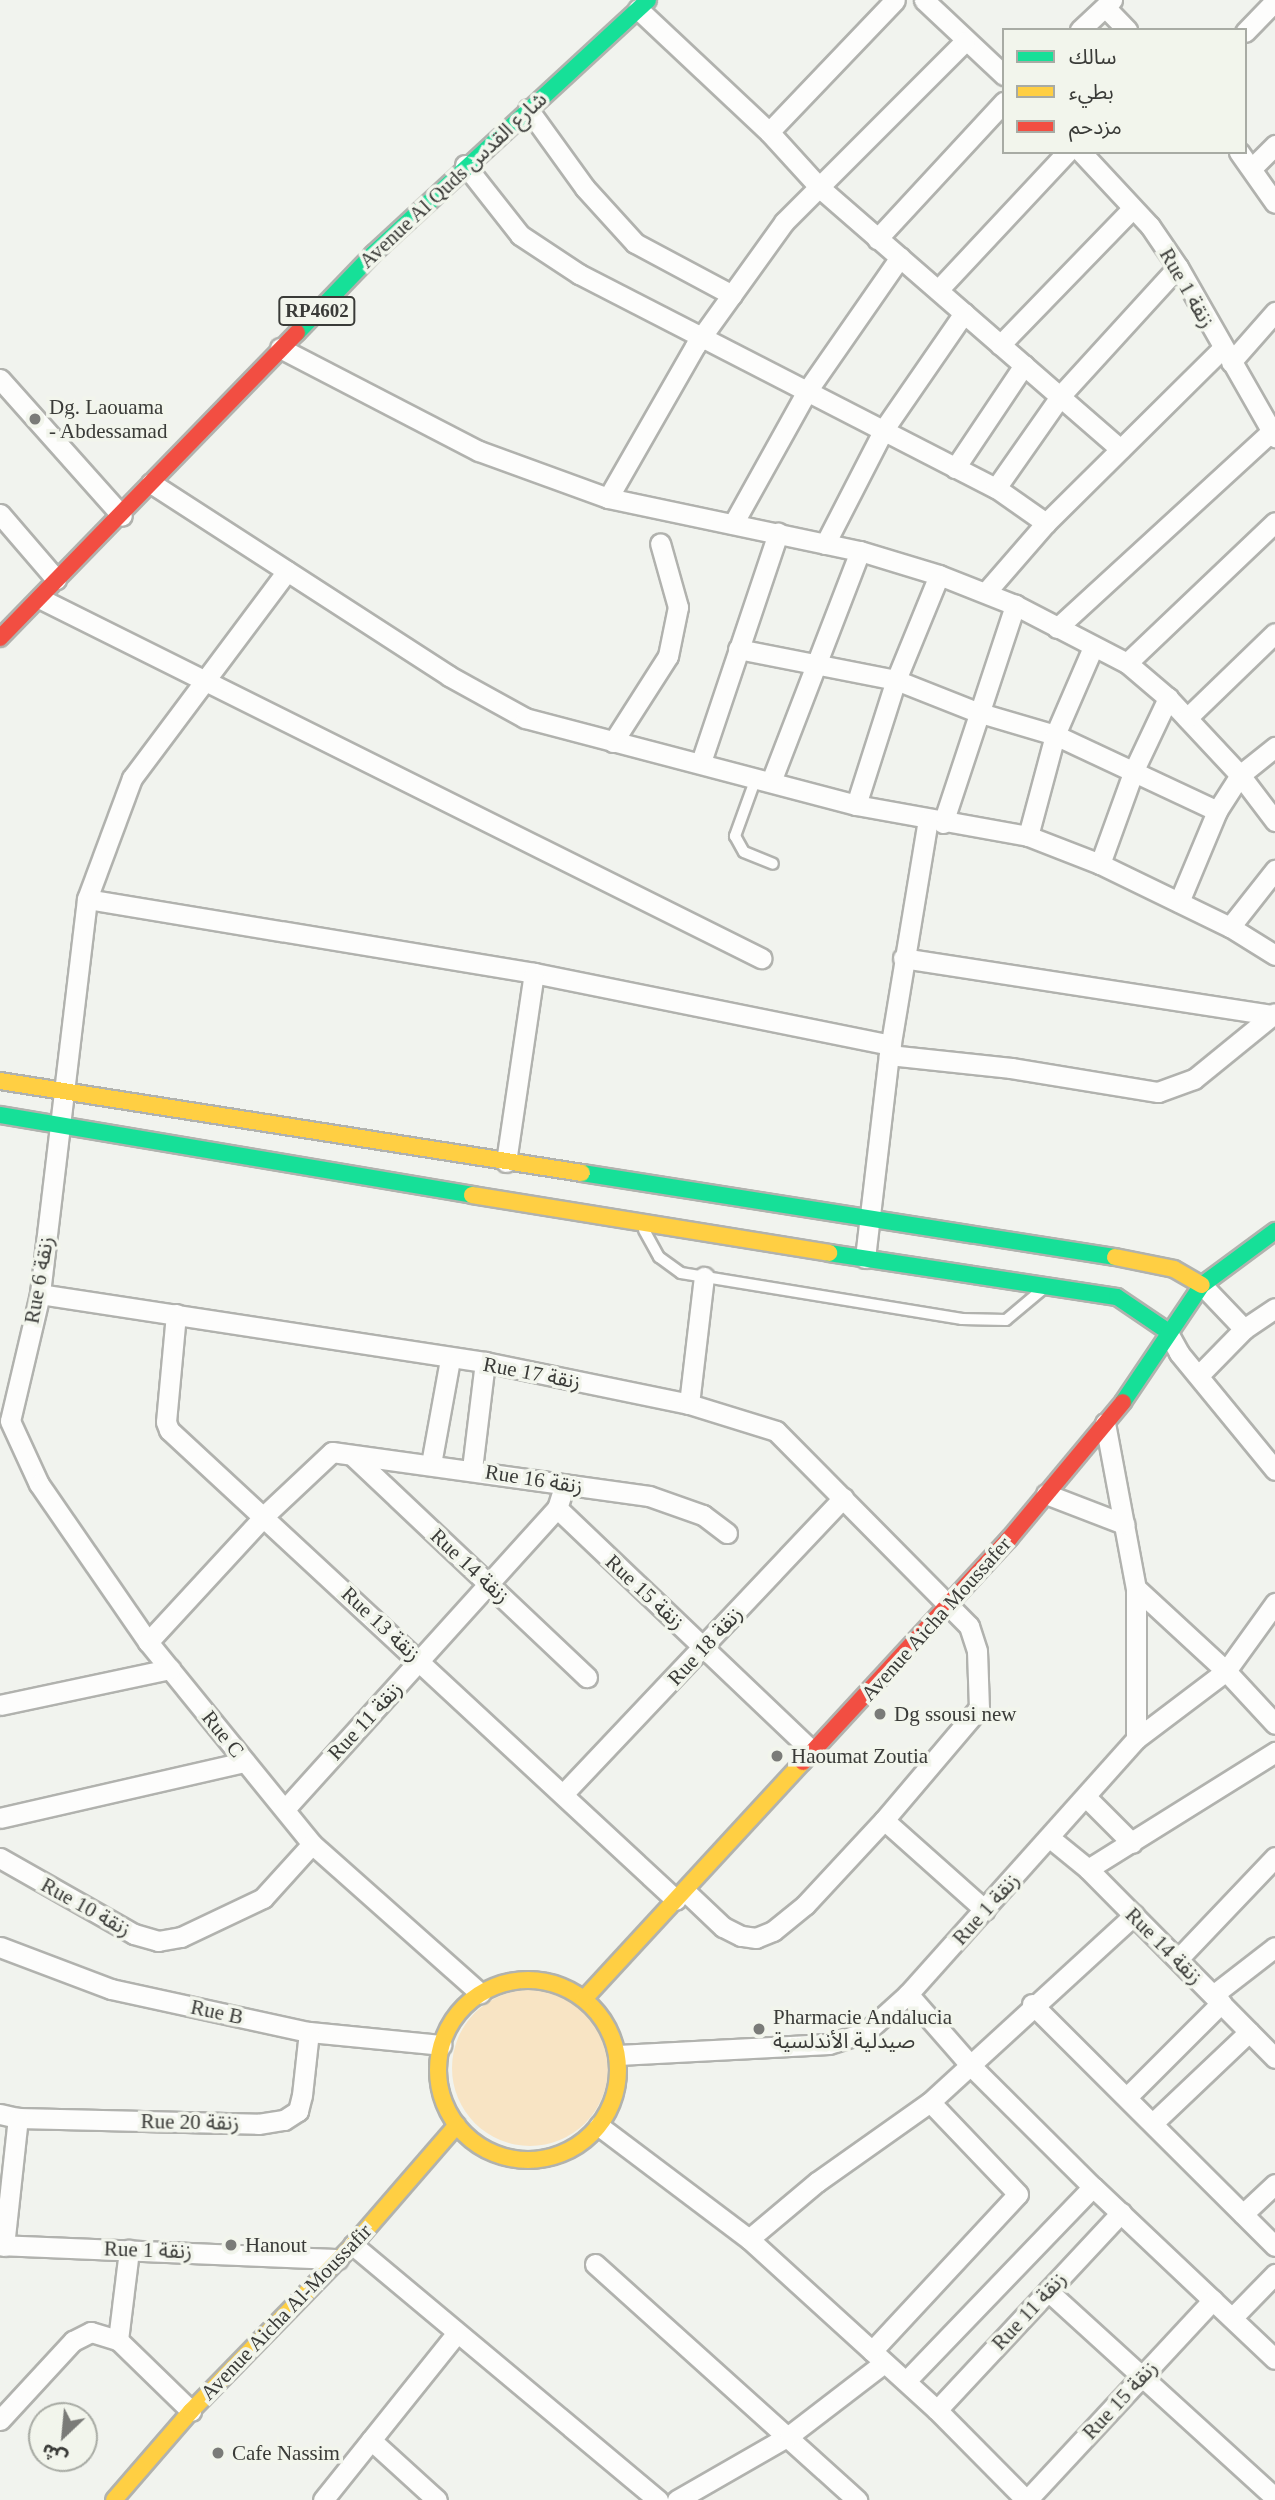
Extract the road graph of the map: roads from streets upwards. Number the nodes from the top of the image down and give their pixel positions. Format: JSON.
{"nodes":[{"id":1,"x":894,"y":0,"type":"edge"},
{"id":2,"x":1275,"y":1,"type":"edge"},
{"id":3,"x":1108,"y":3,"type":"edge"},
{"id":4,"x":936,"y":4,"type":"edge"},
{"id":5,"x":643,"y":5,"type":"edge"},
{"id":6,"x":1082,"y":28,"type":"edge"},
{"id":7,"x":1126,"y":28,"type":"edge"},
{"id":8,"x":1247,"y":30,"type":"edge"},
{"id":9,"x":964,"y":42,"type":"junction"},
{"id":10,"x":1002,"y":73,"type":"edge"},
{"id":11,"x":1002,"y":104,"type":"edge"},
{"id":12,"x":528,"y":109,"type":"junction"},
{"id":13,"x":769,"y":132,"type":"junction"},
{"id":14,"x":1275,"y":145,"type":"edge"},
{"id":15,"x":1065,"y":154,"type":"edge"},
{"id":16,"x":1083,"y":154,"type":"edge"},
{"id":17,"x":1241,"y":154,"type":"edge"},
{"id":18,"x":465,"y":165,"type":"junction"},
{"id":19,"x":1252,"y":168,"type":"junction"},
{"id":20,"x":820,"y":188,"type":"junction"},
{"id":21,"x":1275,"y":203,"type":"edge"},
{"id":22,"x":1132,"y":209,"type":"junction"},
{"id":23,"x":877,"y":239,"type":"junction"},
{"id":24,"x":900,"y":257,"type":"junction"},
{"id":25,"x":1178,"y":267,"type":"junction"},
{"id":26,"x":938,"y":290,"type":"junction"},
{"id":27,"x":732,"y":295,"type":"junction"},
{"id":28,"x":1275,"y":312,"type":"edge"},
{"id":29,"x":964,"y":313,"type":"junction"},
{"id":30,"x":703,"y":336,"type":"junction"},
{"id":31,"x":1000,"y":345,"type":"junction"},
{"id":32,"x":279,"y":348,"type":"junction"},
{"id":33,"x":1227,"y":355,"type":"junction"},
{"id":34,"x":1024,"y":365,"type":"junction"},
{"id":35,"x":0,"y":379,"type":"edge"},
{"id":36,"x":807,"y":391,"type":"junction"},
{"id":37,"x":1061,"y":395,"type":"junction"},
{"id":38,"x":884,"y":429,"type":"junction"},
{"id":39,"x":1273,"y":434,"type":"edge"},
{"id":40,"x":1120,"y":449,"type":"junction"},
{"id":41,"x":956,"y":468,"type":"junction"},
{"id":42,"x":151,"y":483,"type":"junction"},
{"id":43,"x":996,"y":488,"type":"junction"},
{"id":44,"x":608,"y":499,"type":"junction"},
{"id":45,"x":0,"y":514,"type":"edge"},
{"id":46,"x":122,"y":516,"type":"junction"},
{"id":47,"x":1275,"y":522,"type":"edge"},
{"id":48,"x":1046,"y":523,"type":"junction"},
{"id":49,"x":733,"y":524,"type":"junction"},
{"id":50,"x":778,"y":533,"type":"junction"},
{"id":51,"x":660,"y":543,"type":"dead end"},
{"id":52,"x":825,"y":544,"type":"junction"},
{"id":53,"x":859,"y":551,"type":"junction"},
{"id":54,"x":287,"y":571,"type":"junction"},
{"id":55,"x":939,"y":575,"type":"junction"},
{"id":56,"x":56,"y":579,"type":"junction"},
{"id":57,"x":986,"y":592,"type":"junction"},
{"id":58,"x":41,"y":599,"type":"junction"},
{"id":59,"x":1015,"y":605,"type":"junction"},
{"id":60,"x":1058,"y":628,"type":"junction"},
{"id":61,"x":1275,"y":633,"type":"edge"},
{"id":62,"x":0,"y":638,"type":"edge"},
{"id":63,"x":1093,"y":647,"type":"junction"},
{"id":64,"x":738,"y":649,"type":"junction"},
{"id":65,"x":1127,"y":663,"type":"junction"},
{"id":66,"x":819,"y":665,"type":"junction"},
{"id":67,"x":896,"y":680,"type":"junction"},
{"id":68,"x":202,"y":681,"type":"junction"},
{"id":69,"x":1168,"y":698,"type":"junction"},
{"id":70,"x":977,"y":712,"type":"junction"},
{"id":71,"x":1187,"y":718,"type":"junction"},
{"id":72,"x":1055,"y":735,"type":"junction"},
{"id":73,"x":613,"y":742,"type":"junction"},
{"id":74,"x":1275,"y":747,"type":"edge"},
{"id":75,"x":701,"y":762,"type":"junction"},
{"id":76,"x":1134,"y":770,"type":"junction"},
{"id":77,"x":1240,"y":775,"type":"junction"},
{"id":78,"x":765,"y":777,"type":"junction"},
{"id":79,"x":856,"y":804,"type":"junction"},
{"id":80,"x":1217,"y":811,"type":"junction"},
{"id":81,"x":1275,"y":821,"type":"edge"},
{"id":82,"x":935,"y":822,"type":"junction"},
{"id":83,"x":1028,"y":836,"type":"junction"},
{"id":84,"x":1100,"y":864,"type":"junction"},
{"id":85,"x":1275,"y":870,"type":"edge"},
{"id":86,"x":87,"y":899,"type":"junction"},
{"id":87,"x":1179,"y":902,"type":"junction"},
{"id":88,"x":1230,"y":927,"type":"junction"},
{"id":89,"x":1275,"y":955,"type":"edge"},
{"id":90,"x":761,"y":958,"type":"dead end"},
{"id":91,"x":903,"y":958,"type":"junction"},
{"id":92,"x":534,"y":973,"type":"junction"},
{"id":93,"x":1273,"y":1014,"type":"edge"},
{"id":94,"x":890,"y":1050,"type":"junction"},
{"id":95,"x":0,"y":1081,"type":"edge"},
{"id":96,"x":66,"y":1092,"type":"junction"},
{"id":97,"x":0,"y":1115,"type":"edge"},
{"id":98,"x":63,"y":1123,"type":"junction"},
{"id":99,"x":506,"y":1162,"type":"junction"},
{"id":100,"x":871,"y":1220,"type":"junction"},
{"id":101,"x":1275,"y":1231,"type":"edge"},
{"id":102,"x":865,"y":1258,"type":"junction"},
{"id":103,"x":704,"y":1277,"type":"road end"},
{"id":104,"x":1202,"y":1285,"type":"junction"},
{"id":105,"x":40,"y":1294,"type":"junction"},
{"id":106,"x":1275,"y":1308,"type":"edge"},
{"id":107,"x":176,"y":1314,"type":"junction"},
{"id":108,"x":1244,"y":1329,"type":"junction"},
{"id":109,"x":1167,"y":1331,"type":"junction"},
{"id":110,"x":450,"y":1359,"type":"junction"},
{"id":111,"x":485,"y":1362,"type":"junction"},
{"id":112,"x":1200,"y":1374,"type":"junction"},
{"id":113,"x":689,"y":1404,"type":"junction"},
{"id":114,"x":1105,"y":1423,"type":"junction"},
{"id":115,"x":12,"y":1435,"type":"joint"},
{"id":116,"x":353,"y":1456,"type":"junction"},
{"id":117,"x":431,"y":1464,"type":"junction"},
{"id":118,"x":472,"y":1469,"type":"junction"},
{"id":119,"x":1275,"y":1470,"type":"edge"},
{"id":120,"x":566,"y":1483,"type":"junction"},
{"id":121,"x":1046,"y":1494,"type":"junction"},
{"id":122,"x":843,"y":1498,"type":"junction"},
{"id":123,"x":557,"y":1508,"type":"junction"},
{"id":124,"x":265,"y":1515,"type":"junction"},
{"id":125,"x":1124,"y":1524,"type":"junction"},
{"id":126,"x":727,"y":1533,"type":"dead end"},
{"id":127,"x":488,"y":1584,"type":"junction"},
{"id":128,"x":1136,"y":1588,"type":"junction"},
{"id":129,"x":952,"y":1605,"type":"junction"},
{"id":130,"x":1271,"y":1616,"type":"edge"},
{"id":131,"x":148,"y":1642,"type":"junction"},
{"id":132,"x":705,"y":1648,"type":"junction"},
{"id":133,"x":421,"y":1661,"type":"junction"},
{"id":134,"x":170,"y":1669,"type":"junction"},
{"id":135,"x":1226,"y":1671,"type":"junction"},
{"id":136,"x":587,"y":1677,"type":"dead end"},
{"id":137,"x":0,"y":1705,"type":"edge"},
{"id":138,"x":1275,"y":1724,"type":"edge"},
{"id":139,"x":1136,"y":1739,"type":"junction"},
{"id":140,"x":813,"y":1752,"type":"junction"},
{"id":141,"x":1275,"y":1752,"type":"edge"},
{"id":142,"x":245,"y":1762,"type":"junction"},
{"id":143,"x":565,"y":1792,"type":"junction"},
{"id":144,"x":1086,"y":1797,"type":"junction"},
{"id":145,"x":285,"y":1808,"type":"junction"},
{"id":146,"x":0,"y":1818,"type":"edge"},
{"id":147,"x":884,"y":1820,"type":"junction"},
{"id":148,"x":1050,"y":1838,"type":"junction"},
{"id":149,"x":1132,"y":1843,"type":"junction"},
{"id":150,"x":312,"y":1844,"type":"junction"},
{"id":151,"x":1275,"y":1857,"type":"edge"},
{"id":152,"x":0,"y":1858,"type":"edge"},
{"id":153,"x":1088,"y":1869,"type":"junction"},
{"id":154,"x":681,"y":1896,"type":"junction"},
{"id":155,"x":985,"y":1910,"type":"junction"},
{"id":156,"x":1134,"y":1915,"type":"junction"},
{"id":157,"x":0,"y":1947,"type":"edge"},
{"id":158,"x":1275,"y":1947,"type":"edge"},
{"id":159,"x":1178,"y":1959,"type":"junction"},
{"id":160,"x":480,"y":1993,"type":"junction"},
{"id":161,"x":908,"y":1994,"type":"junction"},
{"id":162,"x":584,"y":1999,"type":"junction"},
{"id":163,"x":1217,"y":1999,"type":"junction"},
{"id":164,"x":1032,"y":2004,"type":"junction"},
{"id":165,"x":309,"y":2032,"type":"junction"},
{"id":166,"x":1266,"y":2043,"type":"edge"},
{"id":167,"x":441,"y":2045,"type":"junction"},
{"id":168,"x":618,"y":2055,"type":"junction"},
{"id":169,"x":971,"y":2066,"type":"junction"},
{"id":170,"x":1128,"y":2096,"type":"junction"},
{"id":171,"x":930,"y":2102,"type":"junction"},
{"id":172,"x":9,"y":2116,"type":"edge"},
{"id":173,"x":1154,"y":2122,"type":"junction"},
{"id":174,"x":457,"y":2124,"type":"junction"},
{"id":175,"x":599,"y":2126,"type":"junction"},
{"id":176,"x":1275,"y":2184,"type":"edge"},
{"id":177,"x":1093,"y":2187,"type":"junction"},
{"id":178,"x":1121,"y":2213,"type":"junction"},
{"id":179,"x":1243,"y":2214,"type":"junction"},
{"id":180,"x":749,"y":2239,"type":"junction"},
{"id":181,"x":2,"y":2246,"type":"edge"},
{"id":182,"x":1275,"y":2246,"type":"edge"},
{"id":183,"x":129,"y":2250,"type":"junction"},
{"id":184,"x":346,"y":2252,"type":"junction"},
{"id":185,"x":595,"y":2264,"type":"dead end"},
{"id":186,"x":1275,"y":2274,"type":"edge"},
{"id":187,"x":1048,"y":2291,"type":"junction"},
{"id":188,"x":1213,"y":2300,"type":"junction"},
{"id":189,"x":1231,"y":2318,"type":"junction"},
{"id":190,"x":456,"y":2334,"type":"junction"},
{"id":191,"x":118,"y":2340,"type":"junction"},
{"id":192,"x":878,"y":2357,"type":"junction"},
{"id":193,"x":1275,"y":2359,"type":"edge"},
{"id":194,"x":1140,"y":2378,"type":"junction"},
{"id":195,"x":906,"y":2381,"type":"junction"},
{"id":196,"x":937,"y":2410,"type":"junction"},
{"id":197,"x":191,"y":2411,"type":"junction"},
{"id":198,"x":0,"y":2420,"type":"edge"},
{"id":199,"x":790,"y":2435,"type":"junction"},
{"id":200,"x":371,"y":2440,"type":"junction"},
{"id":201,"x":1271,"y":2495,"type":"edge"},
{"id":202,"x":114,"y":2500,"type":"edge"},
{"id":203,"x":323,"y":2500,"type":"edge"},
{"id":204,"x":437,"y":2500,"type":"edge"},
{"id":205,"x":658,"y":2500,"type":"edge"},
{"id":206,"x":677,"y":2500,"type":"edge"},
{"id":207,"x":857,"y":2500,"type":"edge"},
{"id":208,"x":1027,"y":2500,"type":"edge"}],
"edges":[{"from":1,"to":13,"type":"street"},
{"from":2,"to":8,"type":"street"},
{"from":3,"to":6,"type":"street"},
{"from":3,"to":7,"type":"street"},
{"from":4,"to":9,"type":"street"},
{"from":5,"to":12,"type":"street","name":"Avenue Al Quds شارع القدس","number":"RP4602"},
{"from":5,"to":13,"type":"street"},
{"from":9,"to":10,"type":"street"},
{"from":9,"to":20,"type":"street"},
{"from":11,"to":23,"type":"street"},
{"from":12,"to":18,"type":"street","name":"Avenue Al Quds شارع القدس","number":"RP4602"},
{"from":12,"to":27,"type":"street"},
{"from":13,"to":20,"type":"street"},
{"from":14,"to":19,"type":"street"},
{"from":15,"to":26,"type":"street"},
{"from":16,"to":22,"type":"street","name":"Rue 1 زنقة"},
{"from":17,"to":19,"type":"street"},
{"from":18,"to":30,"type":"street"},
{"from":18,"to":32,"type":"street","name":"Avenue Al Quds شارع القدس","number":"RP4602"},
{"from":19,"to":21,"type":"street"},
{"from":20,"to":23,"type":"street"},
{"from":20,"to":27,"type":"street"},
{"from":22,"to":25,"type":"street","name":"Rue 1 زنقة"},
{"from":22,"to":31,"type":"street"},
{"from":23,"to":24,"type":"street"},
{"from":24,"to":26,"type":"street"},
{"from":24,"to":36,"type":"street"},
{"from":25,"to":33,"type":"street","name":"Rue 1 زنقة"},
{"from":25,"to":37,"type":"street"},
{"from":26,"to":29,"type":"street"},
{"from":27,"to":30,"type":"street"},
{"from":28,"to":33,"type":"street"},
{"from":29,"to":31,"type":"street"},
{"from":29,"to":38,"type":"street"},
{"from":30,"to":36,"type":"street"},
{"from":30,"to":44,"type":"street"},
{"from":31,"to":34,"type":"street"},
{"from":32,"to":42,"type":"street","name":"Avenue Al Quds شارع القدس","number":"RP4602"},
{"from":32,"to":44,"type":"street"},
{"from":33,"to":39,"type":"street","name":"Rue 1 زنقة"},
{"from":33,"to":40,"type":"street"},
{"from":34,"to":37,"type":"street"},
{"from":34,"to":41,"type":"street"},
{"from":35,"to":46,"type":"street"},
{"from":36,"to":38,"type":"street"},
{"from":36,"to":49,"type":"street"},
{"from":37,"to":40,"type":"street"},
{"from":37,"to":43,"type":"street"},
{"from":38,"to":41,"type":"street"},
{"from":38,"to":52,"type":"street"},
{"from":39,"to":60,"type":"street"},
{"from":40,"to":48,"type":"street"},
{"from":41,"to":43,"type":"street"},
{"from":42,"to":46,"type":"street","name":"Avenue Al Quds شارع القدس","number":"RP4602"},
{"from":42,"to":54,"type":"street"},
{"from":43,"to":48,"type":"street"},
{"from":44,"to":49,"type":"street"},
{"from":45,"to":56,"type":"street"},
{"from":46,"to":56,"type":"street","name":"Avenue Al Quds شارع القدس","number":"RP4602"},
{"from":47,"to":65,"type":"street"},
{"from":48,"to":57,"type":"street"},
{"from":49,"to":50,"type":"street"},
{"from":50,"to":52,"type":"street"},
{"from":50,"to":64,"type":"street"},
{"from":51,"to":73,"type":"street"},
{"from":52,"to":53,"type":"street"},
{"from":53,"to":55,"type":"street"},
{"from":53,"to":66,"type":"street"},
{"from":54,"to":68,"type":"street","name":"Rue 6 زنقة"},
{"from":54,"to":73,"type":"street"},
{"from":55,"to":57,"type":"street"},
{"from":55,"to":67,"type":"street"},
{"from":56,"to":58,"type":"street","name":"Avenue Al Quds شارع القدس","number":"RP4602"},
{"from":57,"to":59,"type":"street"},
{"from":58,"to":62,"type":"street","name":"Avenue Al Quds شارع القدس","number":"RP4602"},
{"from":58,"to":68,"type":"street"},
{"from":59,"to":60,"type":"street"},
{"from":59,"to":70,"type":"street"},
{"from":60,"to":63,"type":"street"},
{"from":61,"to":71,"type":"street"},
{"from":63,"to":65,"type":"street"},
{"from":63,"to":72,"type":"street"},
{"from":64,"to":66,"type":"street"},
{"from":64,"to":75,"type":"street"},
{"from":65,"to":69,"type":"street"},
{"from":66,"to":67,"type":"street"},
{"from":66,"to":78,"type":"street"},
{"from":67,"to":70,"type":"street"},
{"from":67,"to":79,"type":"street"},
{"from":68,"to":86,"type":"street","name":"Rue 6 زنقة"},
{"from":68,"to":90,"type":"street"},
{"from":69,"to":71,"type":"street"},
{"from":69,"to":76,"type":"street"},
{"from":70,"to":72,"type":"street"},
{"from":70,"to":82,"type":"street"},
{"from":71,"to":77,"type":"street"},
{"from":72,"to":76,"type":"street"},
{"from":72,"to":83,"type":"street"},
{"from":73,"to":75,"type":"street"},
{"from":74,"to":77,"type":"street"},
{"from":75,"to":78,"type":"street"},
{"from":76,"to":80,"type":"street"},
{"from":76,"to":84,"type":"street"},
{"from":77,"to":80,"type":"street"},
{"from":77,"to":81,"type":"street"},
{"from":78,"to":79,"type":"street"},
{"from":79,"to":82,"type":"street"},
{"from":80,"to":87,"type":"street"},
{"from":82,"to":83,"type":"street"},
{"from":82,"to":91,"type":"street"},
{"from":83,"to":84,"type":"street"},
{"from":84,"to":87,"type":"street"},
{"from":85,"to":88,"type":"street"},
{"from":86,"to":92,"type":"street"},
{"from":86,"to":96,"type":"street","name":"Rue 6 زنقة"},
{"from":87,"to":88,"type":"street"},
{"from":88,"to":89,"type":"street"},
{"from":91,"to":93,"type":"street"},
{"from":91,"to":94,"type":"street"},
{"from":92,"to":94,"type":"street"},
{"from":92,"to":99,"type":"street"},
{"from":93,"to":94,"type":"street"},
{"from":94,"to":100,"type":"street"},
{"from":95,"to":96,"type":"street"},
{"from":96,"to":98,"type":"street","name":"Rue 6 زنقة"},
{"from":96,"to":99,"type":"street"},
{"from":97,"to":98,"type":"street"},
{"from":98,"to":102,"type":"street"},
{"from":98,"to":105,"type":"street","name":"Rue 6 زنقة"},
{"from":99,"to":100,"type":"street"},
{"from":100,"to":102,"type":"street"},
{"from":100,"to":104,"type":"street"},
{"from":101,"to":104,"type":"street","name":"Avenue Aicha Moussafer"},
{"from":102,"to":109,"type":"street"},
{"from":103,"to":113,"type":"street"},
{"from":104,"to":108,"type":"street"},
{"from":104,"to":109,"type":"street","name":"Avenue Aicha Moussafer"},
{"from":105,"to":107,"type":"street","name":"Rue 17 زنقة"},
{"from":105,"to":115,"type":"street","name":"Rue 6 زنقة"},
{"from":106,"to":108,"type":"street"},
{"from":107,"to":110,"type":"street","name":"Rue 17 زنقة"},
{"from":107,"to":124,"type":"street","name":"Rue 13 زنقة"},
{"from":108,"to":112,"type":"street"},
{"from":109,"to":112,"type":"street"},
{"from":109,"to":114,"type":"street","name":"Avenue Aicha Moussafer"},
{"from":110,"to":111,"type":"street","name":"Rue 17 زنقة"},
{"from":110,"to":117,"type":"street"},
{"from":111,"to":113,"type":"street","name":"Rue 17 زنقة"},
{"from":111,"to":118,"type":"street"},
{"from":112,"to":119,"type":"street"},
{"from":113,"to":122,"type":"street","name":"Rue 17 زنقة"},
{"from":114,"to":121,"type":"street","name":"Avenue Aicha Moussafer"},
{"from":114,"to":125,"type":"street"},
{"from":115,"to":131,"type":"street","name":"Rue C"},
{"from":116,"to":117,"type":"street","name":"Rue 16 زنقة"},
{"from":116,"to":124,"type":"street","name":"Rue 16 زنقة"},
{"from":116,"to":127,"type":"street","name":"Rue 14 زنقة"},
{"from":117,"to":118,"type":"street","name":"Rue 16 زنقة"},
{"from":118,"to":120,"type":"street","name":"Rue 16 زنقة"},
{"from":120,"to":123,"type":"street"},
{"from":120,"to":126,"type":"street","name":"Rue 16 زنقة"},
{"from":121,"to":125,"type":"street"},
{"from":121,"to":129,"type":"street","name":"Avenue Aicha Moussafer"},
{"from":122,"to":129,"type":"street","name":"Rue 17 زنقة"},
{"from":122,"to":132,"type":"street","name":"Rue 18 زنقة"},
{"from":123,"to":127,"type":"street","name":"Rue 11 زنقة"},
{"from":123,"to":132,"type":"street","name":"Rue 15 زنقة"},
{"from":124,"to":131,"type":"street"},
{"from":124,"to":133,"type":"street","name":"Rue 13 زنقة"},
{"from":125,"to":128,"type":"street"},
{"from":127,"to":133,"type":"street","name":"Rue 11 زنقة"},
{"from":127,"to":136,"type":"street","name":"Rue 14 زنقة"},
{"from":128,"to":135,"type":"street"},
{"from":128,"to":139,"type":"street"},
{"from":129,"to":140,"type":"street","name":"Avenue Aicha Moussafer"},
{"from":129,"to":147,"type":"street","name":"Rue 17 زنقة"},
{"from":130,"to":135,"type":"street","name":"Rue 1 زنقة"},
{"from":131,"to":134,"type":"street","name":"Rue C"},
{"from":132,"to":140,"type":"street","name":"Rue 15 زنقة"},
{"from":132,"to":143,"type":"street","name":"Rue 18 زنقة"},
{"from":133,"to":143,"type":"street","name":"Rue 13 زنقة"},
{"from":133,"to":145,"type":"street","name":"Rue 11 زنقة"},
{"from":134,"to":137,"type":"street"},
{"from":134,"to":142,"type":"street","name":"Rue C"},
{"from":135,"to":138,"type":"street"},
{"from":135,"to":139,"type":"street","name":"Rue 1 زنقة"},
{"from":139,"to":144,"type":"street","name":"Rue 1 زنقة"},
{"from":140,"to":154,"type":"street","name":"Avenue Aicha Moussafer"},
{"from":141,"to":149,"type":"street"},
{"from":142,"to":145,"type":"street","name":"Rue C"},
{"from":142,"to":146,"type":"street"},
{"from":143,"to":154,"type":"street","name":"Rue 13 زنقة"},
{"from":144,"to":148,"type":"street","name":"Rue 1 زنقة"},
{"from":144,"to":149,"type":"street"},
{"from":145,"to":150,"type":"street","name":"Rue C"},
{"from":147,"to":154,"type":"street","name":"Rue 13 زنقة"},
{"from":147,"to":155,"type":"street"},
{"from":148,"to":153,"type":"street","name":"Rue 14 زنقة"},
{"from":148,"to":155,"type":"street","name":"Rue 1 زنقة"},
{"from":149,"to":153,"type":"street"},
{"from":150,"to":152,"type":"street","name":"Rue 10 زنقة"},
{"from":150,"to":160,"type":"street","name":"Rue C"},
{"from":151,"to":159,"type":"street"},
{"from":153,"to":156,"type":"street","name":"Rue 14 زنقة"},
{"from":154,"to":162,"type":"street","name":"Avenue Aicha Moussafer"},
{"from":155,"to":161,"type":"street","name":"Rue 1 زنقة"},
{"from":156,"to":159,"type":"street","name":"Rue 14 زنقة"},
{"from":156,"to":164,"type":"street"},
{"from":157,"to":165,"type":"street","name":"Rue B"},
{"from":158,"to":163,"type":"street"},
{"from":159,"to":163,"type":"street","name":"Rue 14 زنقة"},
{"from":160,"to":162,"type":"street"},
{"from":160,"to":167,"type":"street"},
{"from":161,"to":168,"type":"street","name":"Rue 1 زنقة"},
{"from":161,"to":169,"type":"street"},
{"from":162,"to":168,"type":"street"},
{"from":163,"to":166,"type":"street","name":"Rue 14 زنقة"},
{"from":163,"to":170,"type":"street"},
{"from":164,"to":169,"type":"street"},
{"from":164,"to":170,"type":"street"},
{"from":165,"to":167,"type":"street","name":"Rue B"},
{"from":165,"to":172,"type":"street","name":"Rue 20 زنقة"},
{"from":166,"to":173,"type":"street"},
{"from":167,"to":174,"type":"street"},
{"from":168,"to":175,"type":"street"},
{"from":169,"to":171,"type":"street"},
{"from":169,"to":177,"type":"street"},
{"from":170,"to":173,"type":"street"},
{"from":171,"to":180,"type":"street"},
{"from":171,"to":192,"type":"street"},
{"from":172,"to":181,"type":"street"},
{"from":173,"to":179,"type":"street"},
{"from":174,"to":175,"type":"street"},
{"from":174,"to":184,"type":"street","name":"Avenue Aicha Al-Moussafir"},
{"from":175,"to":180,"type":"street"},
{"from":176,"to":179,"type":"street"},
{"from":177,"to":178,"type":"street"},
{"from":177,"to":195,"type":"street"},
{"from":178,"to":187,"type":"street","name":"Rue 11 زنقة"},
{"from":178,"to":188,"type":"street"},
{"from":179,"to":182,"type":"street"},
{"from":180,"to":192,"type":"street"},
{"from":181,"to":183,"type":"street","name":"Rue 1 زنقة"},
{"from":183,"to":184,"type":"street","name":"Rue 1 زنقة"},
{"from":183,"to":191,"type":"street"},
{"from":184,"to":190,"type":"street"},
{"from":184,"to":197,"type":"street","name":"Avenue Aicha Al-Moussafir"},
{"from":185,"to":199,"type":"street"},
{"from":186,"to":189,"type":"street"},
{"from":187,"to":194,"type":"street"},
{"from":187,"to":196,"type":"street","name":"Rue 11 زنقة"},
{"from":188,"to":189,"type":"street"},
{"from":188,"to":194,"type":"street","name":"Rue 15 زنقة"},
{"from":189,"to":193,"type":"street"},
{"from":190,"to":200,"type":"street"},
{"from":190,"to":205,"type":"street"},
{"from":191,"to":197,"type":"street"},
{"from":191,"to":198,"type":"street"},
{"from":192,"to":195,"type":"street"},
{"from":192,"to":199,"type":"street"},
{"from":194,"to":201,"type":"street"},
{"from":194,"to":208,"type":"street","name":"Rue 15 زنقة"},
{"from":195,"to":196,"type":"street"},
{"from":196,"to":208,"type":"street"},
{"from":197,"to":202,"type":"street","name":"Avenue Aicha Al-Moussafir"},
{"from":199,"to":206,"type":"street"},
{"from":199,"to":207,"type":"street"},
{"from":200,"to":203,"type":"street"},
{"from":200,"to":204,"type":"street"}]}
